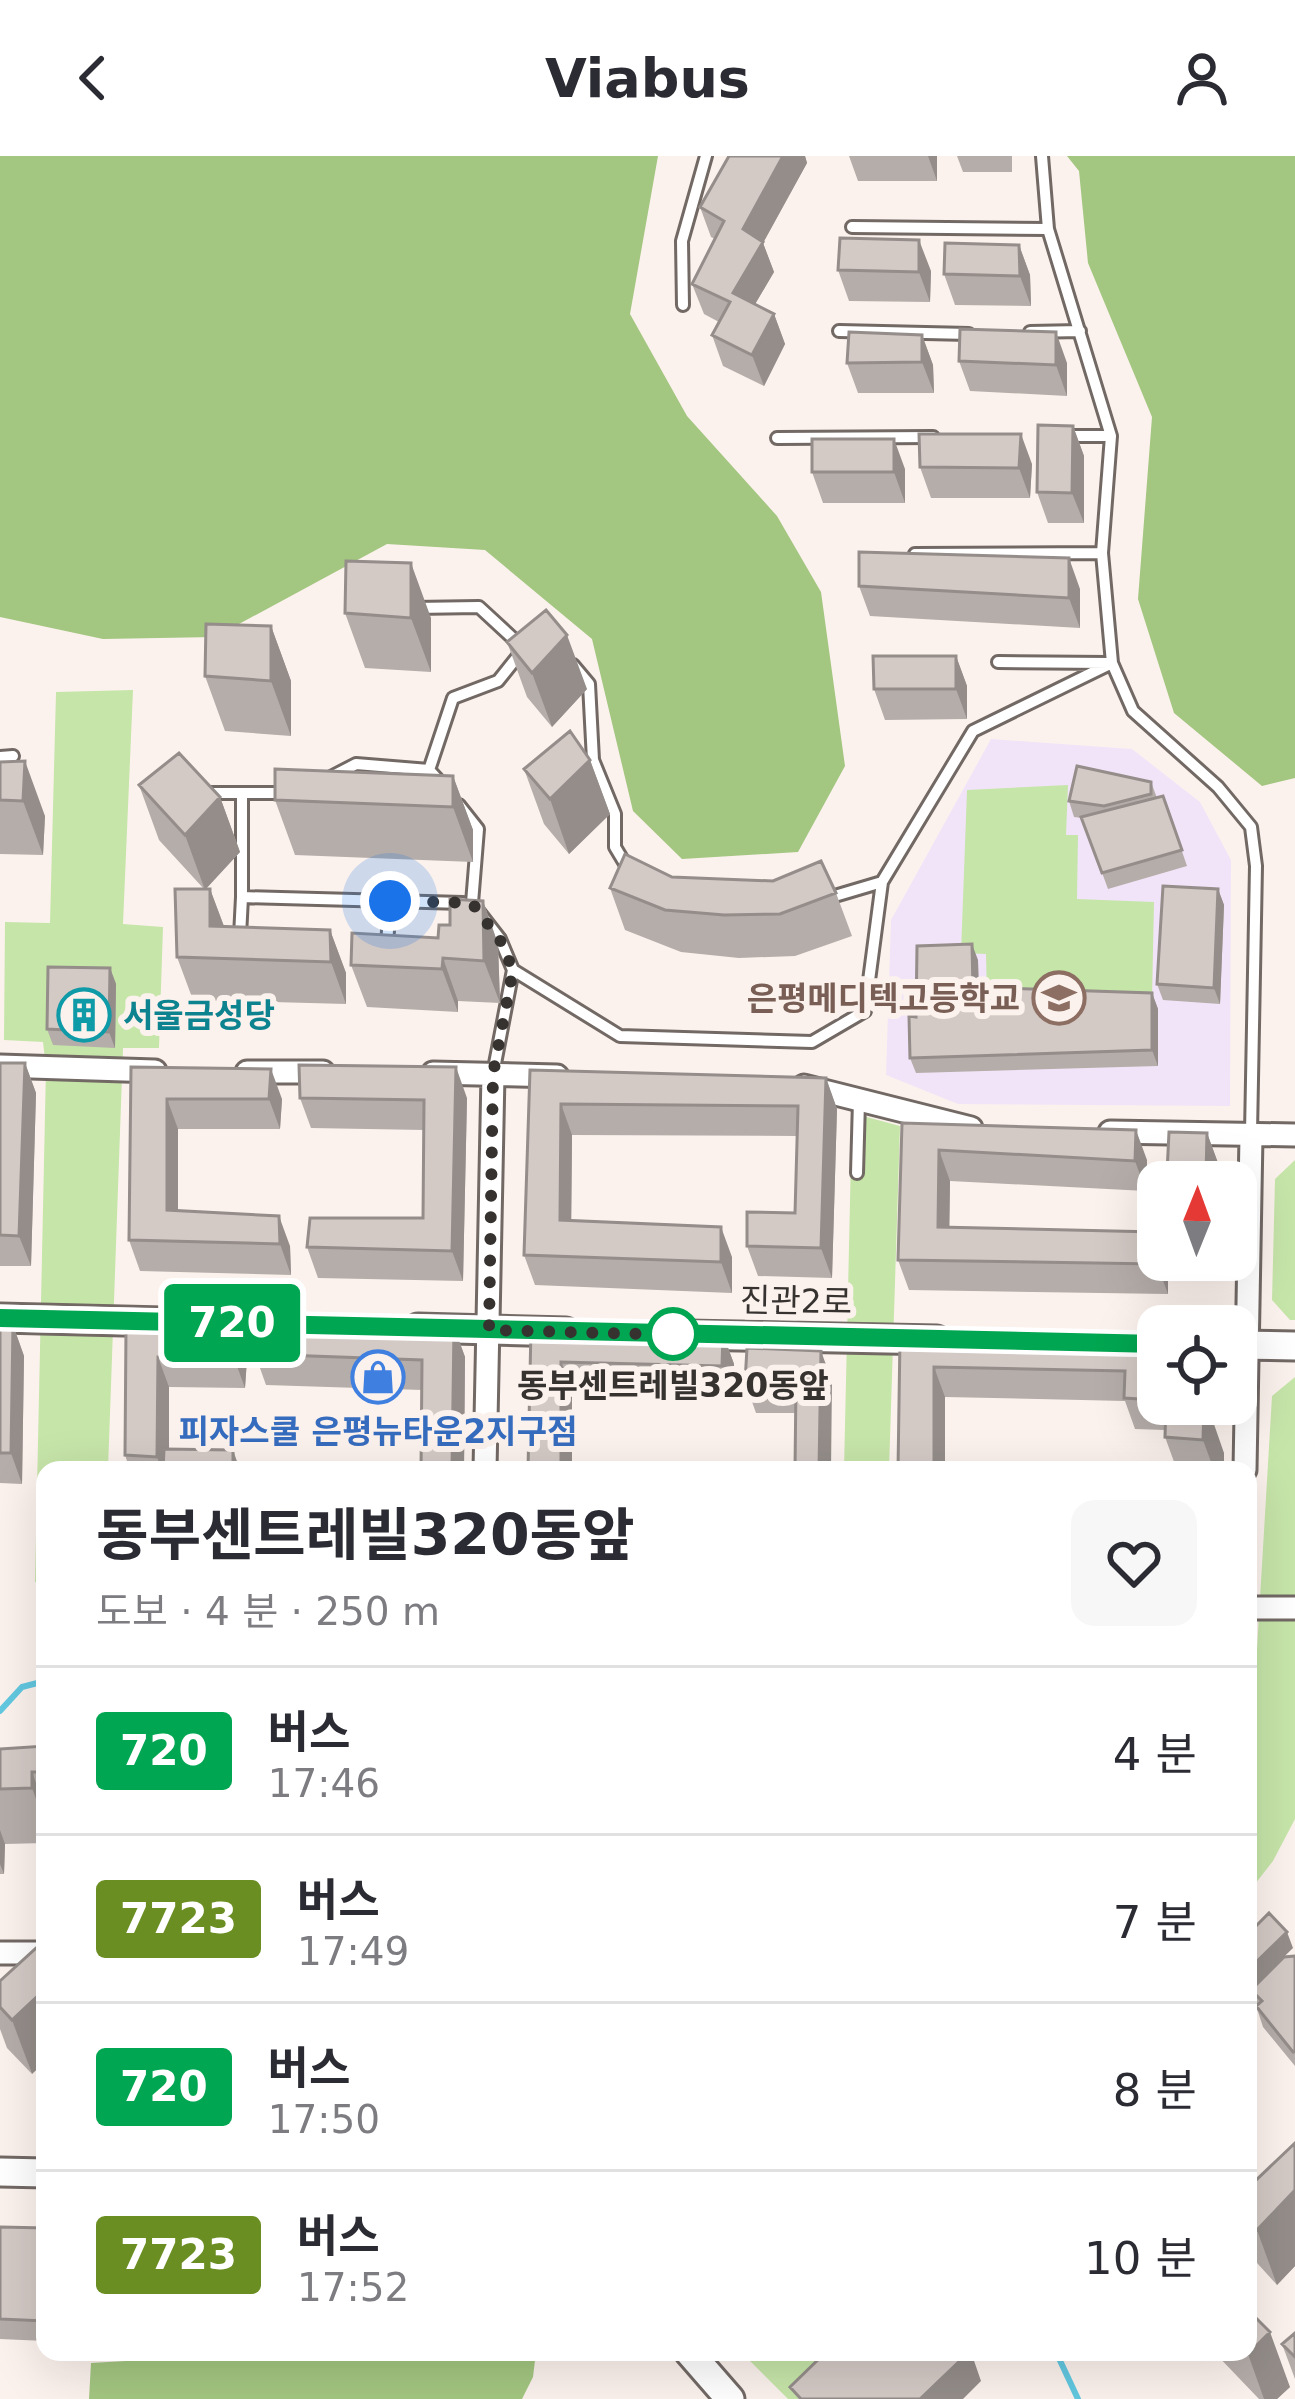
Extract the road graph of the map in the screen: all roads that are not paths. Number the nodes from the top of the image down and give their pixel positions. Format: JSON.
{"nodes":[{"id":1,"x":706,"y":156,"type":"edge"},
{"id":2,"x":1042,"y":156,"type":"edge"},
{"id":3,"x":852,"y":227,"type":"dead end"},
{"id":4,"x":1048,"y":229,"type":"junction"},
{"id":5,"x":683,"y":305,"type":"dead end"},
{"id":6,"x":839,"y":331,"type":"dead end"},
{"id":7,"x":1080,"y":331,"type":"junction"},
{"id":8,"x":1016,"y":333,"type":"edge"},
{"id":9,"x":973,"y":334,"type":"edge"},
{"id":10,"x":1063,"y":436,"type":"edge"},
{"id":11,"x":1111,"y":436,"type":"junction"},
{"id":12,"x":944,"y":437,"type":"edge"},
{"id":13,"x":778,"y":438,"type":"dead end"},
{"id":14,"x":1102,"y":553,"type":"junction"},
{"id":15,"x":915,"y":554,"type":"edge"},
{"id":16,"x":399,"y":608,"type":"edge"},
{"id":17,"x":524,"y":649,"type":"junction"},
{"id":18,"x":545,"y":652,"type":"edge"},
{"id":19,"x":565,"y":656,"type":"edge"},
{"id":20,"x":998,"y":662,"type":"dead end"},
{"id":21,"x":1112,"y":663,"type":"junction"},
{"id":22,"x":429,"y":770,"type":"junction"},
{"id":23,"x":319,"y":783,"type":"edge"},
{"id":24,"x":199,"y":793,"type":"edge"},
{"id":25,"x":300,"y":793,"type":"edge"},
{"id":26,"x":242,"y":794,"type":"junction"},
{"id":27,"x":635,"y":880,"type":"edge"},
{"id":28,"x":882,"y":882,"type":"junction"},
{"id":29,"x":242,"y":897,"type":"junction"},
{"id":30,"x":390,"y":901,"type":"junction"},
{"id":31,"x":472,"y":903,"type":"junction"},
{"id":32,"x":806,"y":904,"type":"edge"},
{"id":33,"x":239,"y":950,"type":"edge"},
{"id":34,"x":366,"y":952,"type":"edge"},
{"id":35,"x":513,"y":970,"type":"junction"},
{"id":36,"x":0,"y":1066,"type":"edge"},
{"id":37,"x":175,"y":1071,"type":"edge"},
{"id":38,"x":218,"y":1072,"type":"edge"},
{"id":39,"x":350,"y":1072,"type":"edge"},
{"id":40,"x":421,"y":1073,"type":"edge"},
{"id":41,"x":493,"y":1074,"type":"junction"},
{"id":42,"x":574,"y":1076,"type":"edge"},
{"id":43,"x":773,"y":1083,"type":"edge"},
{"id":44,"x":859,"y":1097,"type":"junction"},
{"id":45,"x":988,"y":1129,"type":"edge"},
{"id":46,"x":1097,"y":1132,"type":"edge"},
{"id":47,"x":1295,"y":1135,"type":"edge"},
{"id":48,"x":1251,"y":1136,"type":"junction"},
{"id":49,"x":857,"y":1173,"type":"dead end"},
{"id":50,"x":1244,"y":1305,"type":"edge"},
{"id":51,"x":0,"y":1318,"type":"edge"},
{"id":52,"x":329,"y":1326,"type":"edge"},
{"id":53,"x":400,"y":1328,"type":"edge"},
{"id":54,"x":489,"y":1330,"type":"junction"},
{"id":55,"x":592,"y":1333,"type":"edge"},
{"id":56,"x":659,"y":1334,"type":"edge"},
{"id":57,"x":961,"y":1341,"type":"edge"},
{"id":58,"x":1257,"y":1345,"type":"edge"},
{"id":59,"x":1295,"y":1346,"type":"edge"},
{"id":60,"x":1244,"y":1425,"type":"edge"},
{"id":61,"x":485,"y":1461,"type":"edge"},
{"id":62,"x":1245,"y":1461,"type":"edge"},
{"id":63,"x":1257,"y":1608,"type":"edge"},
{"id":64,"x":1295,"y":1608,"type":"edge"},
{"id":65,"x":0,"y":1953,"type":"edge"},
{"id":66,"x":36,"y":1953,"type":"edge"},
{"id":67,"x":0,"y":2172,"type":"edge"},
{"id":68,"x":36,"y":2173,"type":"edge"},
{"id":69,"x":703,"y":2361,"type":"edge"},
{"id":70,"x":730,"y":2399,"type":"edge"}],
"edges":[{"from":1,"to":5,"type":"lane"},
{"from":2,"to":4,"type":"lane"},
{"from":3,"to":4,"type":"lane"},
{"from":4,"to":7,"type":"lane"},
{"from":6,"to":9,"type":"lane"},
{"from":7,"to":8,"type":"lane"},
{"from":7,"to":11,"type":"lane"},
{"from":10,"to":11,"type":"lane"},
{"from":11,"to":14,"type":"lane"},
{"from":12,"to":13,"type":"lane"},
{"from":14,"to":15,"type":"lane"},
{"from":14,"to":21,"type":"lane"},
{"from":16,"to":17,"type":"lane"},
{"from":17,"to":18,"type":"lane"},
{"from":17,"to":22,"type":"lane"},
{"from":19,"to":27,"type":"lane"},
{"from":20,"to":21,"type":"lane"},
{"from":21,"to":28,"type":"lane"},
{"from":21,"to":48,"type":"lane"},
{"from":22,"to":23,"type":"lane"},
{"from":22,"to":31,"type":"lane"},
{"from":24,"to":26,"type":"lane"},
{"from":25,"to":26,"type":"lane"},
{"from":26,"to":29,"type":"lane"},
{"from":28,"to":32,"type":"lane"},
{"from":28,"to":35,"type":"lane"},
{"from":29,"to":30,"type":"lane"},
{"from":29,"to":33,"type":"lane"},
{"from":30,"to":31,"type":"lane"},
{"from":30,"to":34,"type":"lane"},
{"from":31,"to":35,"type":"lane"},
{"from":35,"to":41,"type":"lane"},
{"from":36,"to":37,"type":"street"},
{"from":38,"to":39,"type":"street"},
{"from":40,"to":41,"type":"street"},
{"from":41,"to":42,"type":"street"},
{"from":41,"to":54,"type":"street"},
{"from":43,"to":44,"type":"street"},
{"from":44,"to":45,"type":"street"},
{"from":44,"to":49,"type":"lane"},
{"from":46,"to":48,"type":"street"},
{"from":47,"to":48,"type":"street"},
{"from":48,"to":50,"type":"street"},
{"from":51,"to":52,"type":"street"},
{"from":53,"to":54,"type":"street"},
{"from":54,"to":55,"type":"street"},
{"from":54,"to":61,"type":"street"},
{"from":56,"to":57,"type":"street","name":"진관2로"},
{"from":58,"to":59,"type":"street"},
{"from":60,"to":62,"type":"street"},
{"from":63,"to":64,"type":"street"},
{"from":65,"to":66,"type":"street"},
{"from":67,"to":68,"type":"street"},
{"from":69,"to":70,"type":"street"}]}
